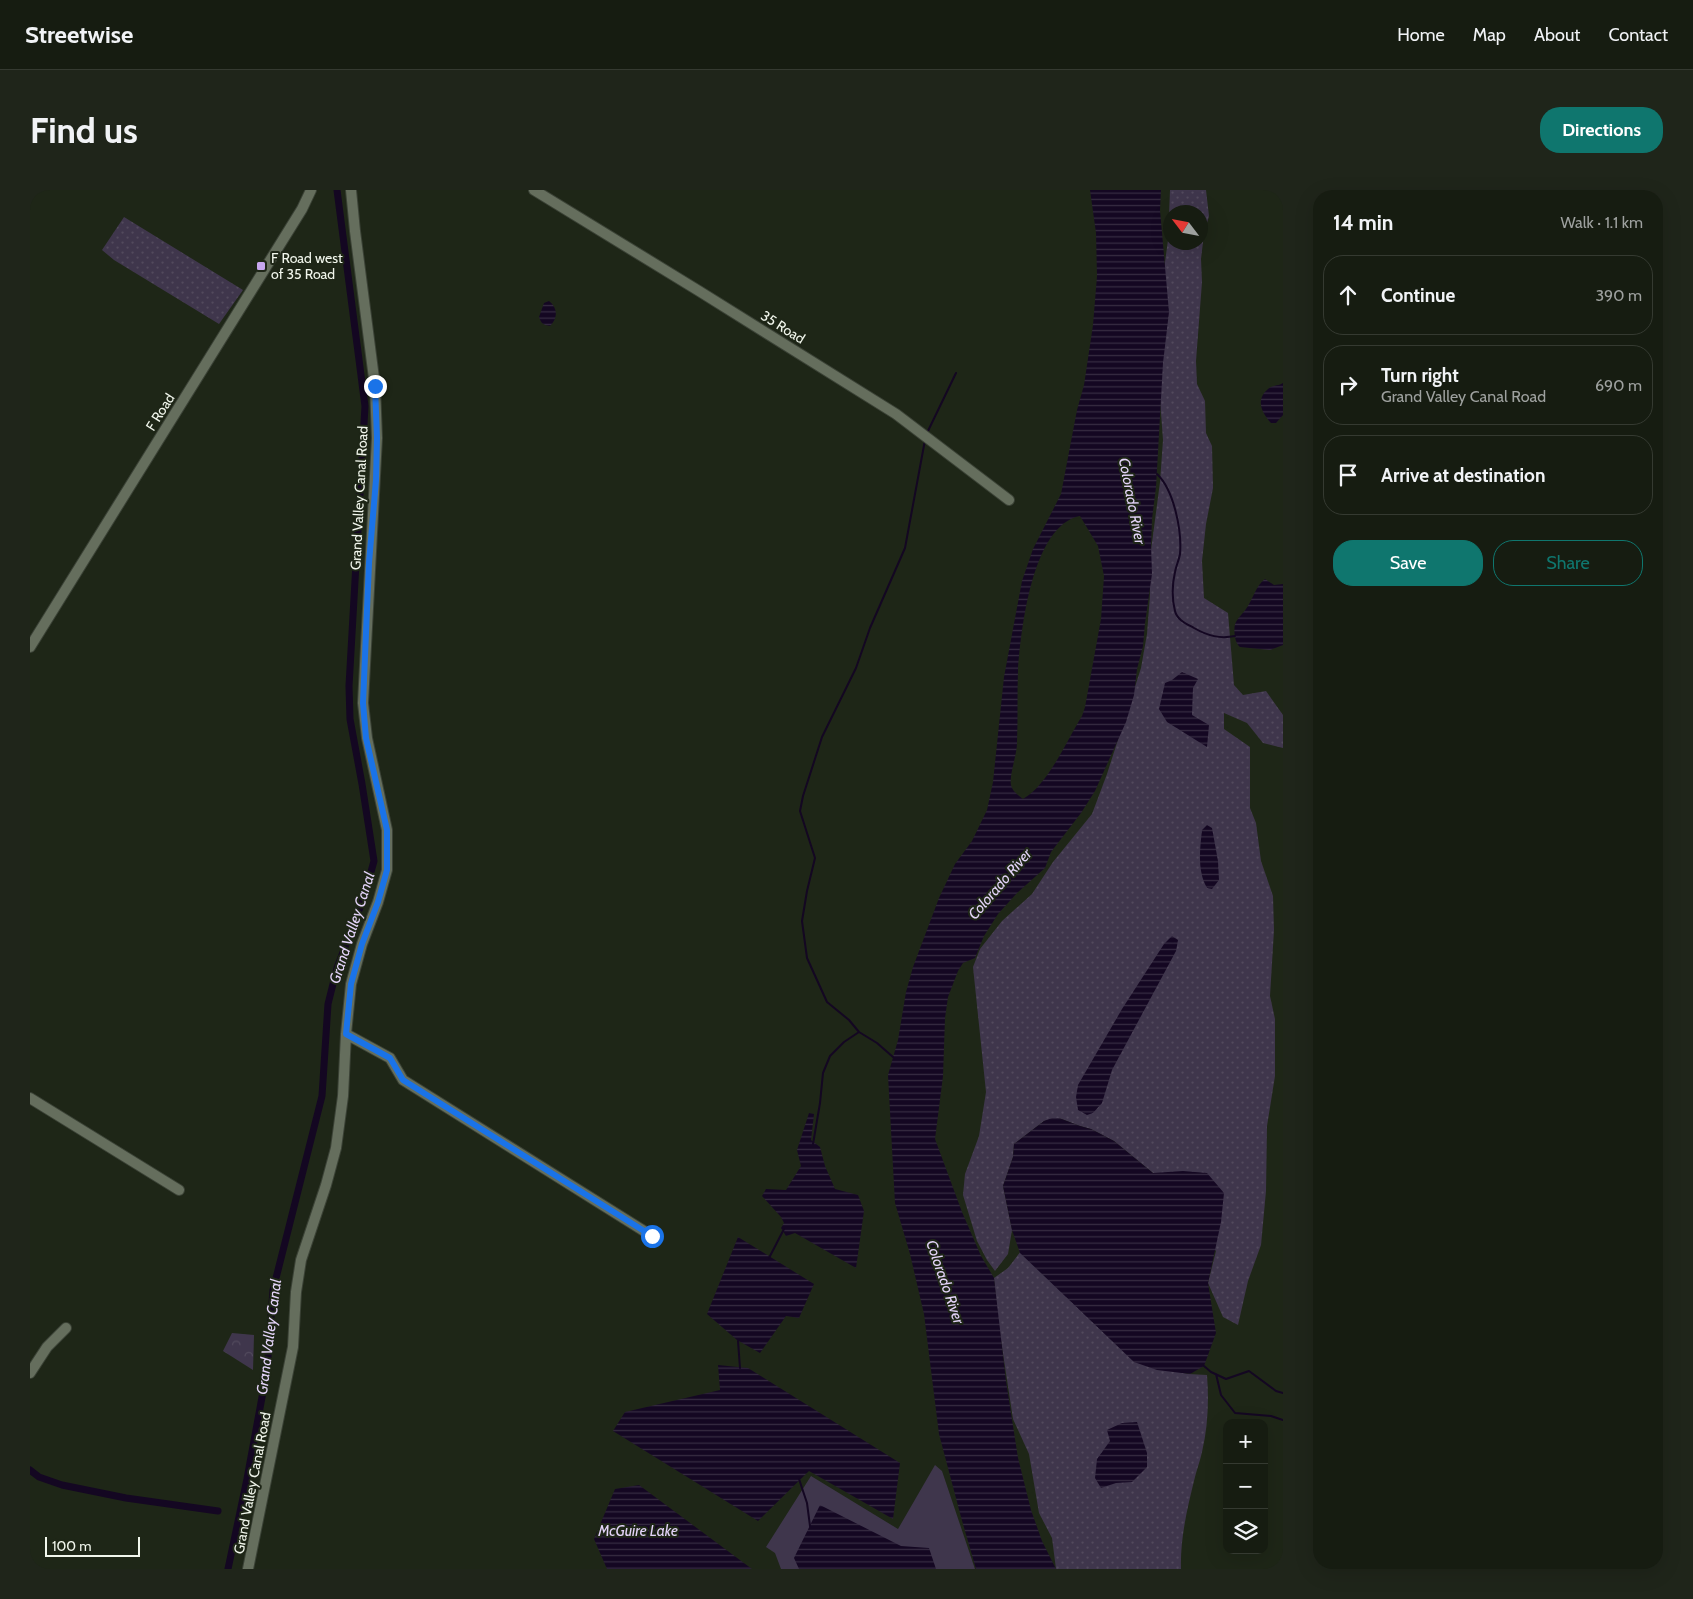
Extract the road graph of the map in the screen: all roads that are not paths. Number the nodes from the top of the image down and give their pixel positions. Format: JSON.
{"nodes":[{"id":1,"x":311,"y":190,"type":"edge"},
{"id":2,"x":352,"y":190,"type":"edge"},
{"id":3,"x":534,"y":190,"type":"edge"},
{"id":4,"x":1009,"y":500,"type":"dead end"},
{"id":5,"x":30,"y":647,"type":"edge"},
{"id":6,"x":346,"y":1034,"type":"junction"},
{"id":7,"x":30,"y":1098,"type":"edge"},
{"id":8,"x":179,"y":1190,"type":"dead end"},
{"id":9,"x":652,"y":1236,"type":"dead end"},
{"id":10,"x":66,"y":1328,"type":"dead end"},
{"id":11,"x":30,"y":1374,"type":"edge"},
{"id":12,"x":248,"y":1569,"type":"edge"}],
"edges":[{"from":1,"to":5,"type":"street","name":"F Road"},
{"from":2,"to":6,"type":"street","name":"Grand Valley Canal Road"},
{"from":3,"to":4,"type":"street","name":"35 Road"},
{"from":6,"to":9,"type":"street"},
{"from":6,"to":12,"type":"street","name":"Grand Valley Canal Road"},
{"from":7,"to":8,"type":"street"},
{"from":10,"to":11,"type":"street"}]}
